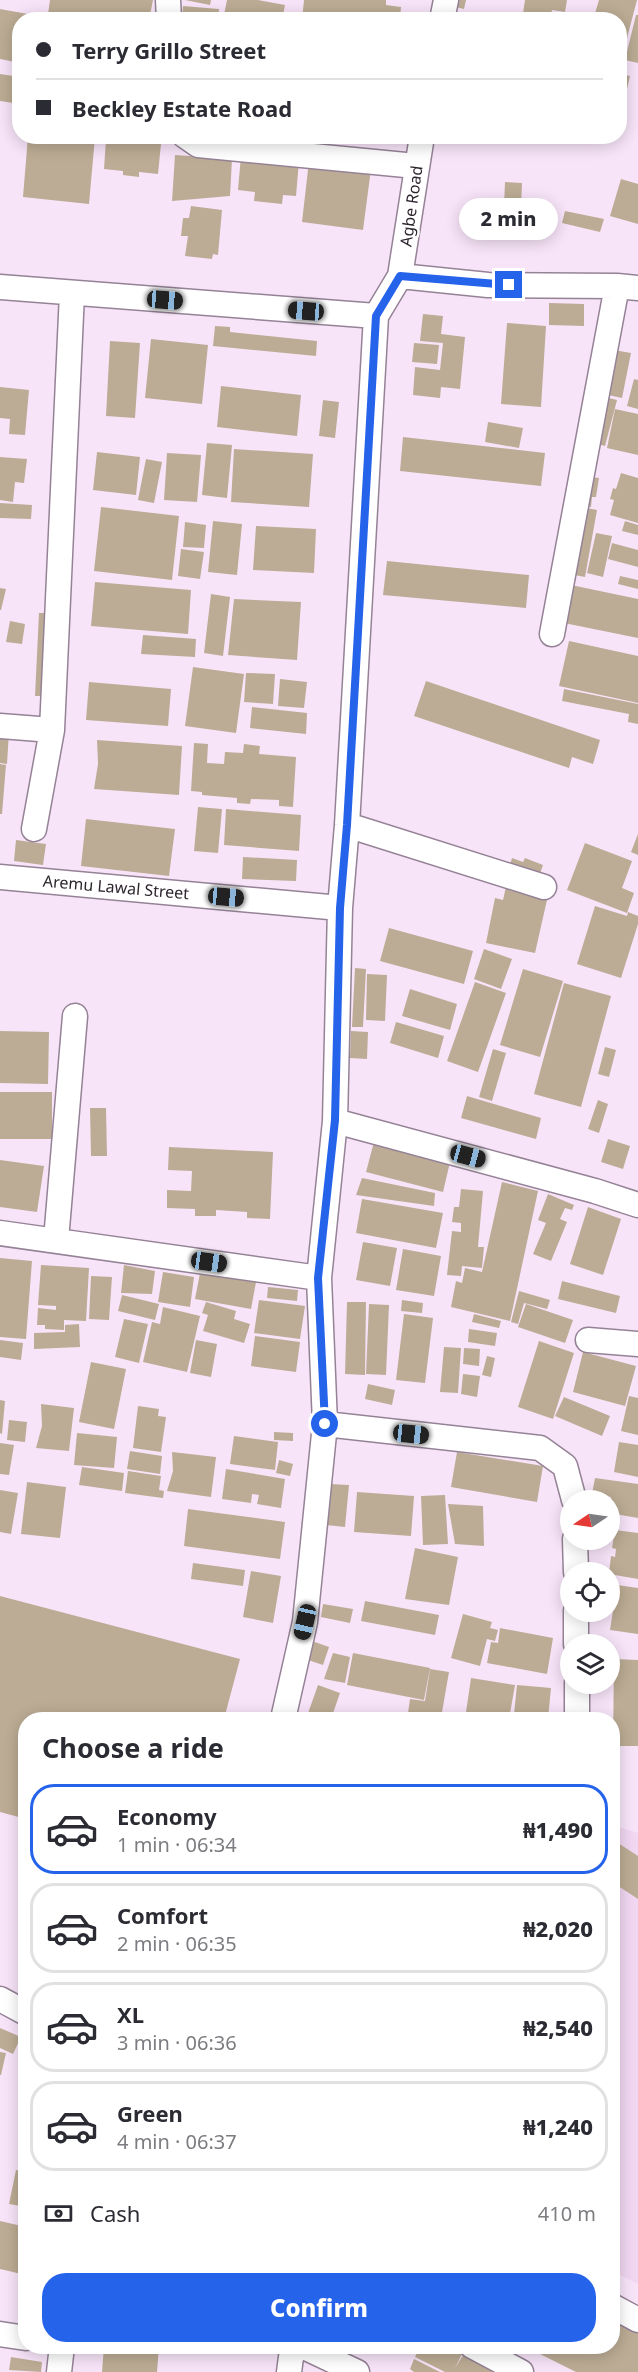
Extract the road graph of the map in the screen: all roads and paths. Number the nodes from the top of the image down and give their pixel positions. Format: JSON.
{"nodes":[{"id":1,"x":197,"y":144,"type":"edge"},
{"id":2,"x":420,"y":144,"type":"edge"},
{"id":3,"x":416,"y":166,"type":"junction"},
{"id":4,"x":400,"y":276,"type":"junction"},
{"id":5,"x":0,"y":287,"type":"edge"},
{"id":6,"x":627,"y":287,"type":"edge"},
{"id":7,"x":72,"y":293,"type":"junction"},
{"id":8,"x":376,"y":316,"type":"junction"},
{"id":9,"x":552,"y":634,"type":"dead end"},
{"id":10,"x":0,"y":726,"type":"edge"},
{"id":11,"x":52,"y":730,"type":"junction"},
{"id":12,"x":347,"y":825,"type":"junction"},
{"id":13,"x":34,"y":830,"type":"dead end"},
{"id":14,"x":0,"y":877,"type":"edge"},
{"id":15,"x":544,"y":887,"type":"dead end"},
{"id":16,"x":340,"y":908,"type":"junction"},
{"id":17,"x":75,"y":1016,"type":"dead end"},
{"id":18,"x":335,"y":1120,"type":"junction"},
{"id":19,"x":638,"y":1205,"type":"edge"},
{"id":20,"x":0,"y":1233,"type":"edge"},
{"id":21,"x":56,"y":1240,"type":"junction"},
{"id":22,"x":318,"y":1278,"type":"junction"},
{"id":23,"x":588,"y":1340,"type":"dead end"},
{"id":24,"x":638,"y":1344,"type":"edge"},
{"id":25,"x":325,"y":1424,"type":"junction"},
{"id":26,"x":571,"y":1490,"type":"edge"},
{"id":27,"x":577,"y":1694,"type":"edge"},
{"id":28,"x":285,"y":1712,"type":"edge"},
{"id":29,"x":577,"y":1712,"type":"edge"},
{"id":30,"x":0,"y":1999,"type":"edge"},
{"id":31,"x":18,"y":2009,"type":"edge"},
{"id":32,"x":620,"y":2310,"type":"edge"},
{"id":33,"x":638,"y":2320,"type":"edge"},
{"id":34,"x":0,"y":2334,"type":"edge"},
{"id":35,"x":18,"y":2337,"type":"edge"},
{"id":36,"x":61,"y":2354,"type":"edge"},
{"id":37,"x":293,"y":2354,"type":"edge"},
{"id":38,"x":319,"y":2354,"type":"edge"},
{"id":39,"x":487,"y":2354,"type":"edge"},
{"id":40,"x":58,"y":2372,"type":"edge"},
{"id":41,"x":290,"y":2372,"type":"edge"},
{"id":42,"x":357,"y":2372,"type":"edge"},
{"id":43,"x":521,"y":2372,"type":"edge"}],
"edges":[{"from":1,"to":3,"type":"street"},
{"from":2,"to":3,"type":"street","name":"Agbe Road"},
{"from":3,"to":4,"type":"street","name":"Agbe Road"},
{"from":4,"to":6,"type":"street"},
{"from":4,"to":8,"type":"street"},
{"from":5,"to":7,"type":"street"},
{"from":6,"to":9,"type":"street"},
{"from":7,"to":8,"type":"street"},
{"from":7,"to":11,"type":"street"},
{"from":8,"to":12,"type":"street"},
{"from":10,"to":11,"type":"street"},
{"from":11,"to":13,"type":"street"},
{"from":12,"to":15,"type":"street"},
{"from":12,"to":16,"type":"street"},
{"from":14,"to":16,"type":"street","name":"Aremu Lawal Street"},
{"from":16,"to":18,"type":"street"},
{"from":17,"to":21,"type":"street"},
{"from":18,"to":19,"type":"street"},
{"from":18,"to":22,"type":"street"},
{"from":20,"to":21,"type":"street"},
{"from":21,"to":22,"type":"street"},
{"from":22,"to":25,"type":"street"},
{"from":23,"to":24,"type":"street"},
{"from":25,"to":26,"type":"street"},
{"from":25,"to":28,"type":"street"},
{"from":27,"to":29,"type":"street"},
{"from":30,"to":31,"type":"street"},
{"from":32,"to":33,"type":"street"},
{"from":34,"to":35,"type":"street"},
{"from":36,"to":40,"type":"street"},
{"from":37,"to":41,"type":"street"},
{"from":38,"to":42,"type":"street"},
{"from":39,"to":43,"type":"street"}]}
